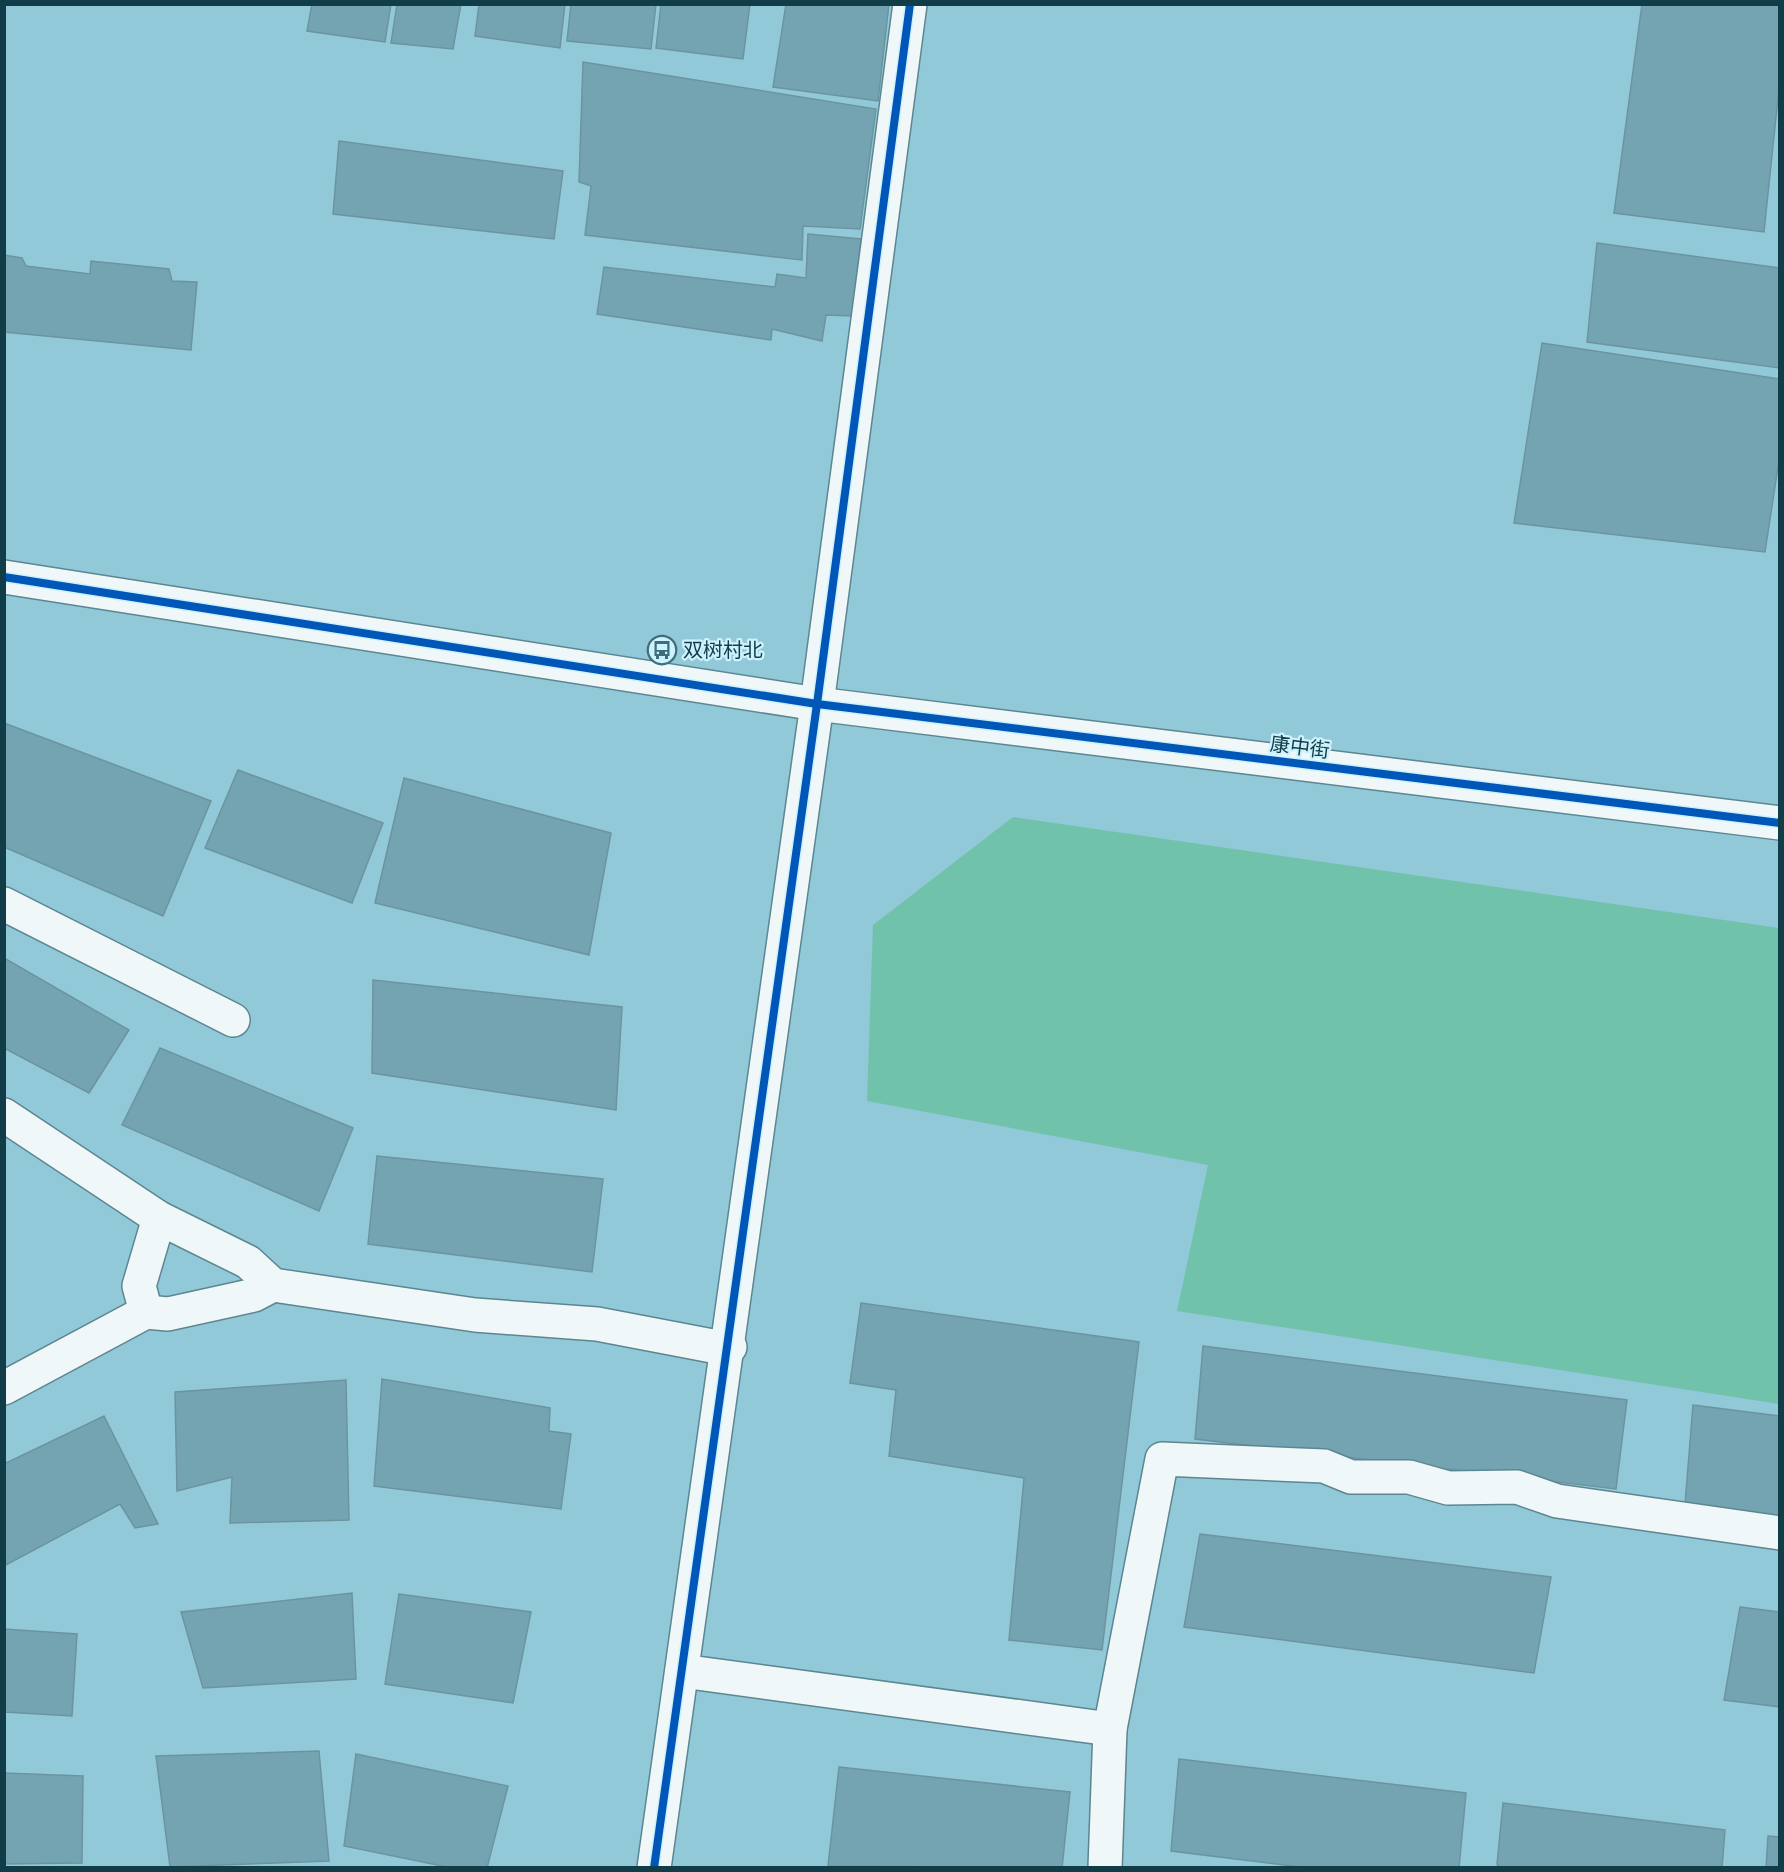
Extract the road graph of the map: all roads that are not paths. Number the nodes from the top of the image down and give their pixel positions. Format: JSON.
{"nodes":[{"id":1,"x":910,"y":4,"type":"edge"},
{"id":2,"x":4,"y":576,"type":"edge"},
{"id":3,"x":817,"y":704,"type":"junction"},
{"id":4,"x":1779,"y":823,"type":"edge"},
{"id":5,"x":4,"y":904,"type":"edge"},
{"id":6,"x":233,"y":1020,"type":"dead end"},
{"id":7,"x":4,"y":1115,"type":"edge"},
{"id":8,"x":159,"y":1218,"type":"junction"},
{"id":9,"x":273,"y":1285,"type":"junction"},
{"id":10,"x":146,"y":1312,"type":"junction"},
{"id":11,"x":729,"y":1348,"type":"junction"},
{"id":12,"x":4,"y":1388,"type":"edge"},
{"id":13,"x":1779,"y":1533,"type":"edge"},
{"id":14,"x":682,"y":1671,"type":"junction"},
{"id":15,"x":1110,"y":1728,"type":"junction"},
{"id":16,"x":654,"y":1868,"type":"edge"},
{"id":17,"x":1105,"y":1868,"type":"edge"}],
"edges":[{"from":1,"to":3,"type":"street"},
{"from":2,"to":3,"type":"street","name":"康中街"},
{"from":3,"to":4,"type":"street","name":"康中街"},
{"from":3,"to":11,"type":"street"},
{"from":5,"to":6,"type":"street"},
{"from":7,"to":8,"type":"street"},
{"from":8,"to":9,"type":"street"},
{"from":8,"to":10,"type":"street"},
{"from":9,"to":10,"type":"street"},
{"from":9,"to":11,"type":"street"},
{"from":10,"to":12,"type":"street"},
{"from":11,"to":14,"type":"street"},
{"from":13,"to":15,"type":"street"},
{"from":14,"to":15,"type":"street"},
{"from":14,"to":16,"type":"street"},
{"from":15,"to":17,"type":"street"}]}
